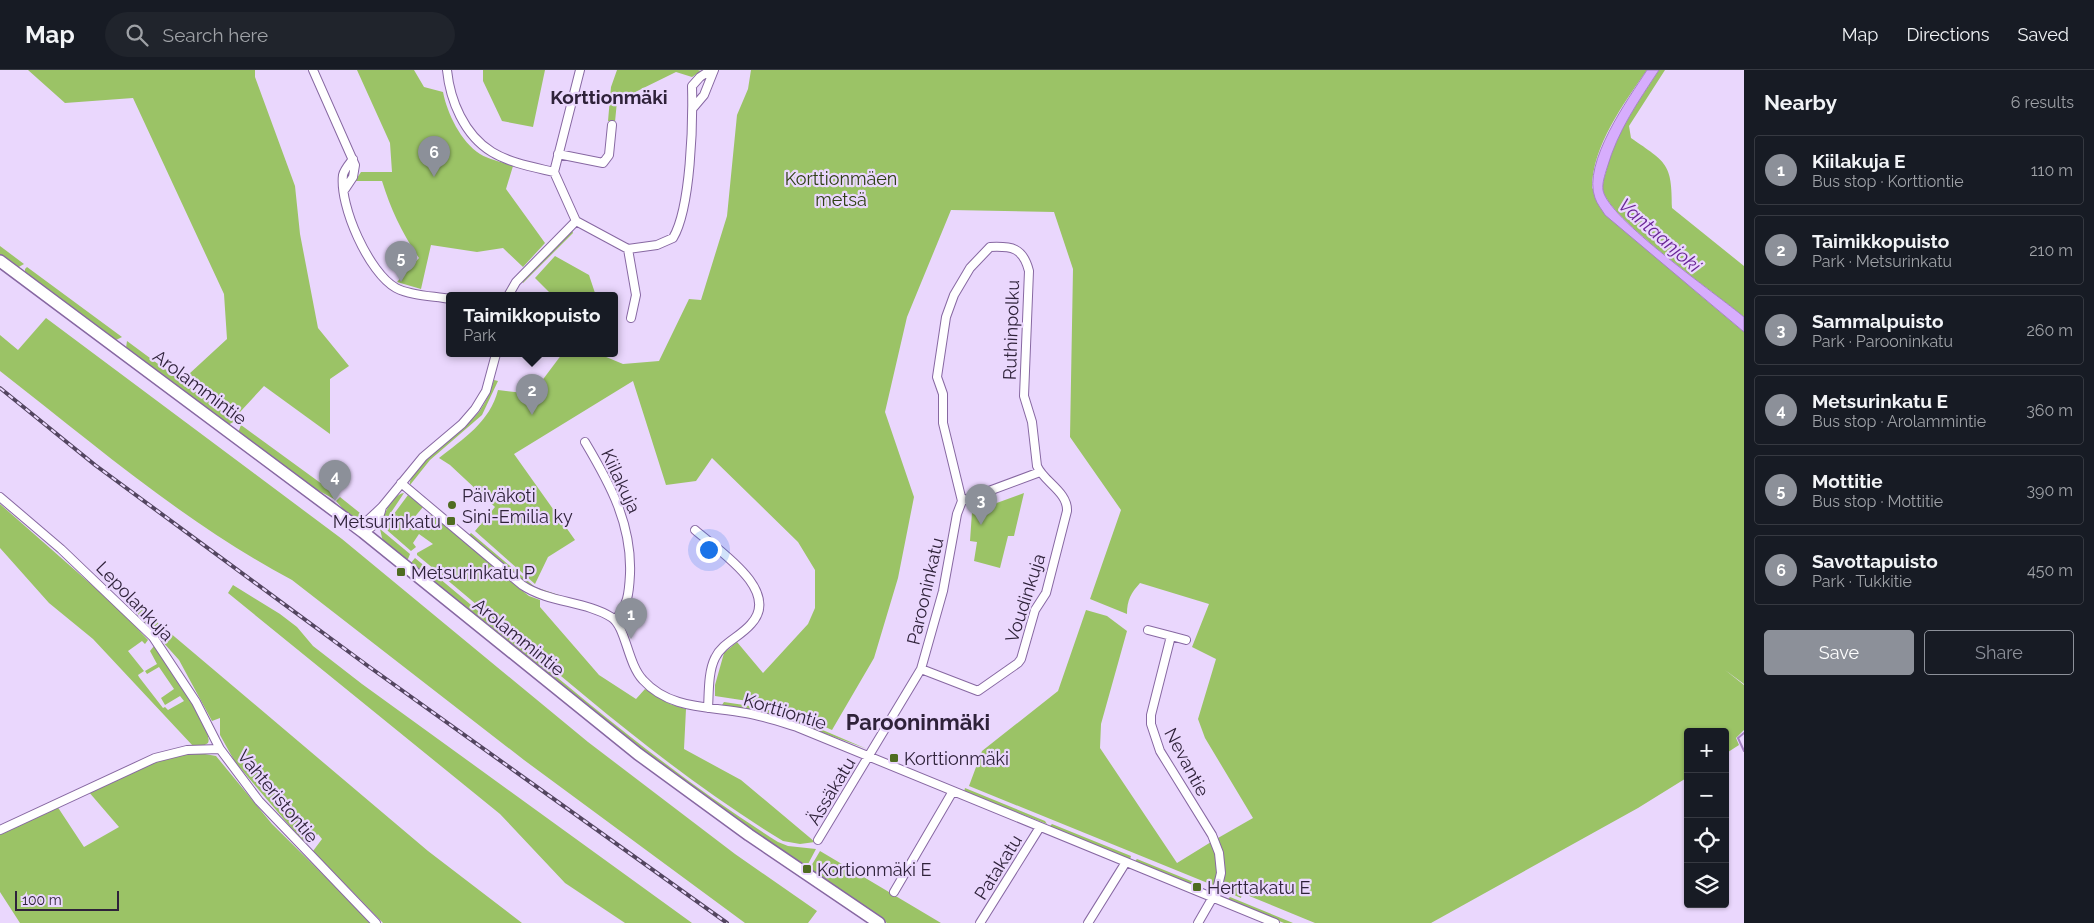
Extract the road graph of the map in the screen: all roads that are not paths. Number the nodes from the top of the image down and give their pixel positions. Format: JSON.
{"nodes":[{"id":1,"x":312,"y":70,"type":"edge"},
{"id":2,"x":447,"y":70,"type":"edge"},
{"id":3,"x":580,"y":70,"type":"edge"},
{"id":4,"x":713,"y":70,"type":"edge"},
{"id":5,"x":694,"y":108,"type":"junction"},
{"id":6,"x":612,"y":125,"type":"dead end"},
{"id":7,"x":558,"y":154,"type":"junction"},
{"id":8,"x":554,"y":172,"type":"junction"},
{"id":9,"x":576,"y":221,"type":"junction"},
{"id":10,"x":628,"y":249,"type":"junction"},
{"id":11,"x":0,"y":261,"type":"edge"},
{"id":12,"x":510,"y":292,"type":"edge"},
{"id":13,"x":446,"y":298,"type":"edge"},
{"id":14,"x":631,"y":318,"type":"dead end"},
{"id":15,"x":495,"y":357,"type":"edge"},
{"id":16,"x":585,"y":442,"type":"dead end"},
{"id":17,"x":1040,"y":472,"type":"junction"},
{"id":18,"x":401,"y":484,"type":"junction"},
{"id":19,"x":0,"y":497,"type":"edge"},
{"id":20,"x":962,"y":501,"type":"junction"},
{"id":21,"x":695,"y":530,"type":"dead end"},
{"id":22,"x":363,"y":532,"type":"junction"},
{"id":23,"x":615,"y":620,"type":"junction"},
{"id":24,"x":1148,"y":630,"type":"dead end"},
{"id":25,"x":1171,"y":636,"type":"junction"},
{"id":26,"x":1186,"y":640,"type":"dead end"},
{"id":27,"x":921,"y":669,"type":"junction"},
{"id":28,"x":708,"y":708,"type":"junction"},
{"id":29,"x":220,"y":749,"type":"junction"},
{"id":30,"x":869,"y":757,"type":"junction"},
{"id":31,"x":953,"y":791,"type":"junction"},
{"id":32,"x":1040,"y":827,"type":"junction"},
{"id":33,"x":0,"y":830,"type":"edge"},
{"id":34,"x":818,"y":840,"type":"dead end"},
{"id":35,"x":1126,"y":862,"type":"junction"},
{"id":36,"x":894,"y":892,"type":"dead end"},
{"id":37,"x":1214,"y":898,"type":"junction"},
{"id":38,"x":376,"y":923,"type":"edge"},
{"id":39,"x":879,"y":923,"type":"edge"},
{"id":40,"x":980,"y":923,"type":"edge"},
{"id":41,"x":1088,"y":923,"type":"edge"},
{"id":42,"x":1198,"y":923,"type":"edge"},
{"id":43,"x":1275,"y":923,"type":"edge"}],
"edges":[{"from":1,"to":13,"type":"street"},
{"from":2,"to":8,"type":"street"},
{"from":3,"to":7,"type":"street"},
{"from":4,"to":5,"type":"street"},
{"from":4,"to":5,"type":"street"},
{"from":5,"to":10,"type":"street"},
{"from":6,"to":7,"type":"street"},
{"from":7,"to":8,"type":"street"},
{"from":8,"to":9,"type":"street"},
{"from":9,"to":10,"type":"street"},
{"from":9,"to":12,"type":"street"},
{"from":10,"to":14,"type":"street"},
{"from":11,"to":22,"type":"street","name":"Arolammintie"},
{"from":15,"to":18,"type":"street"},
{"from":16,"to":23,"type":"street","name":"Kiilakuja"},
{"from":17,"to":20,"type":"street"},
{"from":17,"to":20,"type":"street","name":"Ruthinpolku"},
{"from":17,"to":27,"type":"street","name":"Voudinkuja"},
{"from":18,"to":22,"type":"street"},
{"from":18,"to":23,"type":"street"},
{"from":19,"to":29,"type":"street","name":"Lepolankuja"},
{"from":20,"to":27,"type":"street","name":"Parooninkatu"},
{"from":21,"to":28,"type":"street"},
{"from":22,"to":39,"type":"street","name":"Arolammintie"},
{"from":23,"to":28,"type":"street","name":"Korttiontie"},
{"from":24,"to":25,"type":"street"},
{"from":25,"to":26,"type":"street"},
{"from":25,"to":37,"type":"street","name":"Nevantie"},
{"from":27,"to":30,"type":"street","name":"Parooninkatu"},
{"from":28,"to":30,"type":"street","name":"Korttiontie"},
{"from":29,"to":33,"type":"street","name":"Vahteristontie"},
{"from":29,"to":38,"type":"street","name":"Vahteristontie"},
{"from":30,"to":31,"type":"street","name":"Korttiontie"},
{"from":30,"to":34,"type":"street","name":"Ässäkatu"},
{"from":31,"to":32,"type":"street","name":"Korttiontie"},
{"from":31,"to":36,"type":"street"},
{"from":32,"to":35,"type":"street","name":"Korttiontie"},
{"from":32,"to":40,"type":"street","name":"Patakatu"},
{"from":35,"to":37,"type":"street","name":"Korttiontie"},
{"from":35,"to":41,"type":"street"},
{"from":37,"to":42,"type":"street","name":"Nevantie"},
{"from":37,"to":43,"type":"street","name":"Korttiontie"}]}
